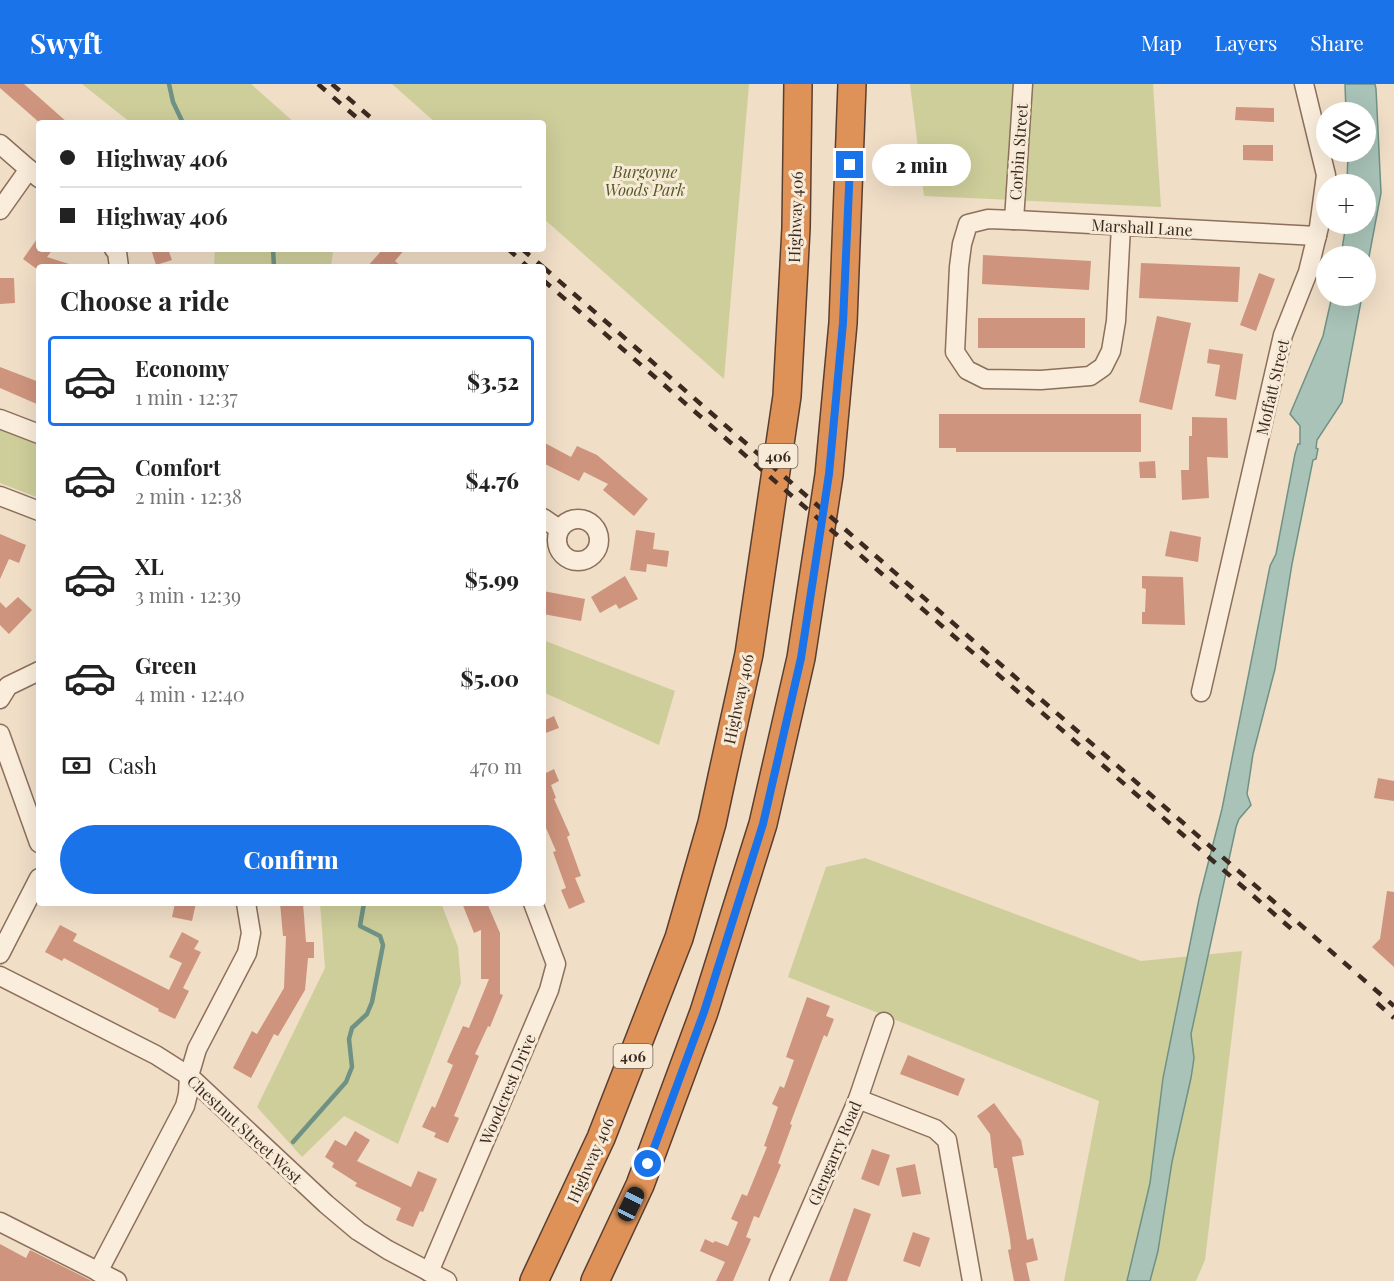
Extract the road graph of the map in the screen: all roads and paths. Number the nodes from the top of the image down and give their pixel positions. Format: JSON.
{"nodes":[{"id":1,"x":798,"y":84,"type":"edge"},
{"id":2,"x":852,"y":84,"type":"edge"},
{"id":3,"x":1023,"y":84,"type":"edge"},
{"id":4,"x":1304,"y":84,"type":"edge"},
{"id":5,"x":0,"y":144,"type":"edge"},
{"id":6,"x":34,"y":173,"type":"edge"},
{"id":7,"x":0,"y":210,"type":"edge"},
{"id":8,"x":1014,"y":220,"type":"junction"},
{"id":9,"x":1121,"y":226,"type":"junction"},
{"id":10,"x":1317,"y":236,"type":"junction"},
{"id":11,"x":0,"y":419,"type":"edge"},
{"id":12,"x":36,"y":433,"type":"edge"},
{"id":13,"x":0,"y":496,"type":"edge"},
{"id":14,"x":36,"y":510,"type":"edge"},
{"id":15,"x":546,"y":520,"type":"edge"},
{"id":16,"x":559,"y":529,"type":"dead end"},
{"id":17,"x":36,"y":672,"type":"edge"},
{"id":18,"x":1201,"y":692,"type":"dead end"},
{"id":19,"x":0,"y":699,"type":"edge"},
{"id":20,"x":0,"y":734,"type":"edge"},
{"id":21,"x":36,"y":835,"type":"edge"},
{"id":22,"x":36,"y":884,"type":"edge"},
{"id":23,"x":246,"y":906,"type":"edge"},
{"id":24,"x":534,"y":906,"type":"edge"},
{"id":25,"x":0,"y":954,"type":"edge"},
{"id":26,"x":0,"y":976,"type":"edge"},
{"id":27,"x":884,"y":1022,"type":"dead end"},
{"id":28,"x":189,"y":1076,"type":"junction"},
{"id":29,"x":858,"y":1099,"type":"junction"},
{"id":30,"x":0,"y":1222,"type":"edge"},
{"id":31,"x":98,"y":1272,"type":"junction"},
{"id":32,"x":429,"y":1272,"type":"junction"},
{"id":33,"x":117,"y":1281,"type":"edge"},
{"id":34,"x":447,"y":1281,"type":"edge"},
{"id":35,"x":534,"y":1281,"type":"edge"},
{"id":36,"x":594,"y":1281,"type":"edge"},
{"id":37,"x":779,"y":1281,"type":"edge"},
{"id":38,"x":972,"y":1281,"type":"edge"}],
"edges":[{"from":1,"to":35,"type":"highway","name":"Highway 406","number":"406"},
{"from":2,"to":36,"type":"highway"},
{"from":3,"to":8,"type":"street","name":"Corbin Street"},
{"from":4,"to":10,"type":"street","name":"Moffatt Street"},
{"from":5,"to":6,"type":"street"},
{"from":6,"to":7,"type":"street"},
{"from":8,"to":9,"type":"street","name":"Marshall Lane"},
{"from":8,"to":9,"type":"street","name":"Marshall Lane"},
{"from":9,"to":10,"type":"street","name":"Marshall Lane"},
{"from":10,"to":18,"type":"street","name":"Moffatt Street"},
{"from":11,"to":12,"type":"street"},
{"from":13,"to":14,"type":"street"},
{"from":15,"to":16,"type":"street"},
{"from":17,"to":19,"type":"street"},
{"from":20,"to":21,"type":"street"},
{"from":22,"to":25,"type":"street"},
{"from":23,"to":28,"type":"street"},
{"from":24,"to":32,"type":"street","name":"Woodcrest Drive"},
{"from":26,"to":28,"type":"street","name":"Chestnut Street West"},
{"from":27,"to":29,"type":"street","name":"Glengarry Road"},
{"from":28,"to":31,"type":"street"},
{"from":28,"to":32,"type":"street","name":"Chestnut Street West"},
{"from":29,"to":37,"type":"street","name":"Glengarry Road"},
{"from":29,"to":38,"type":"street"},
{"from":30,"to":31,"type":"street"},
{"from":31,"to":33,"type":"street"},
{"from":32,"to":34,"type":"street","name":"Chestnut Street West"}]}
